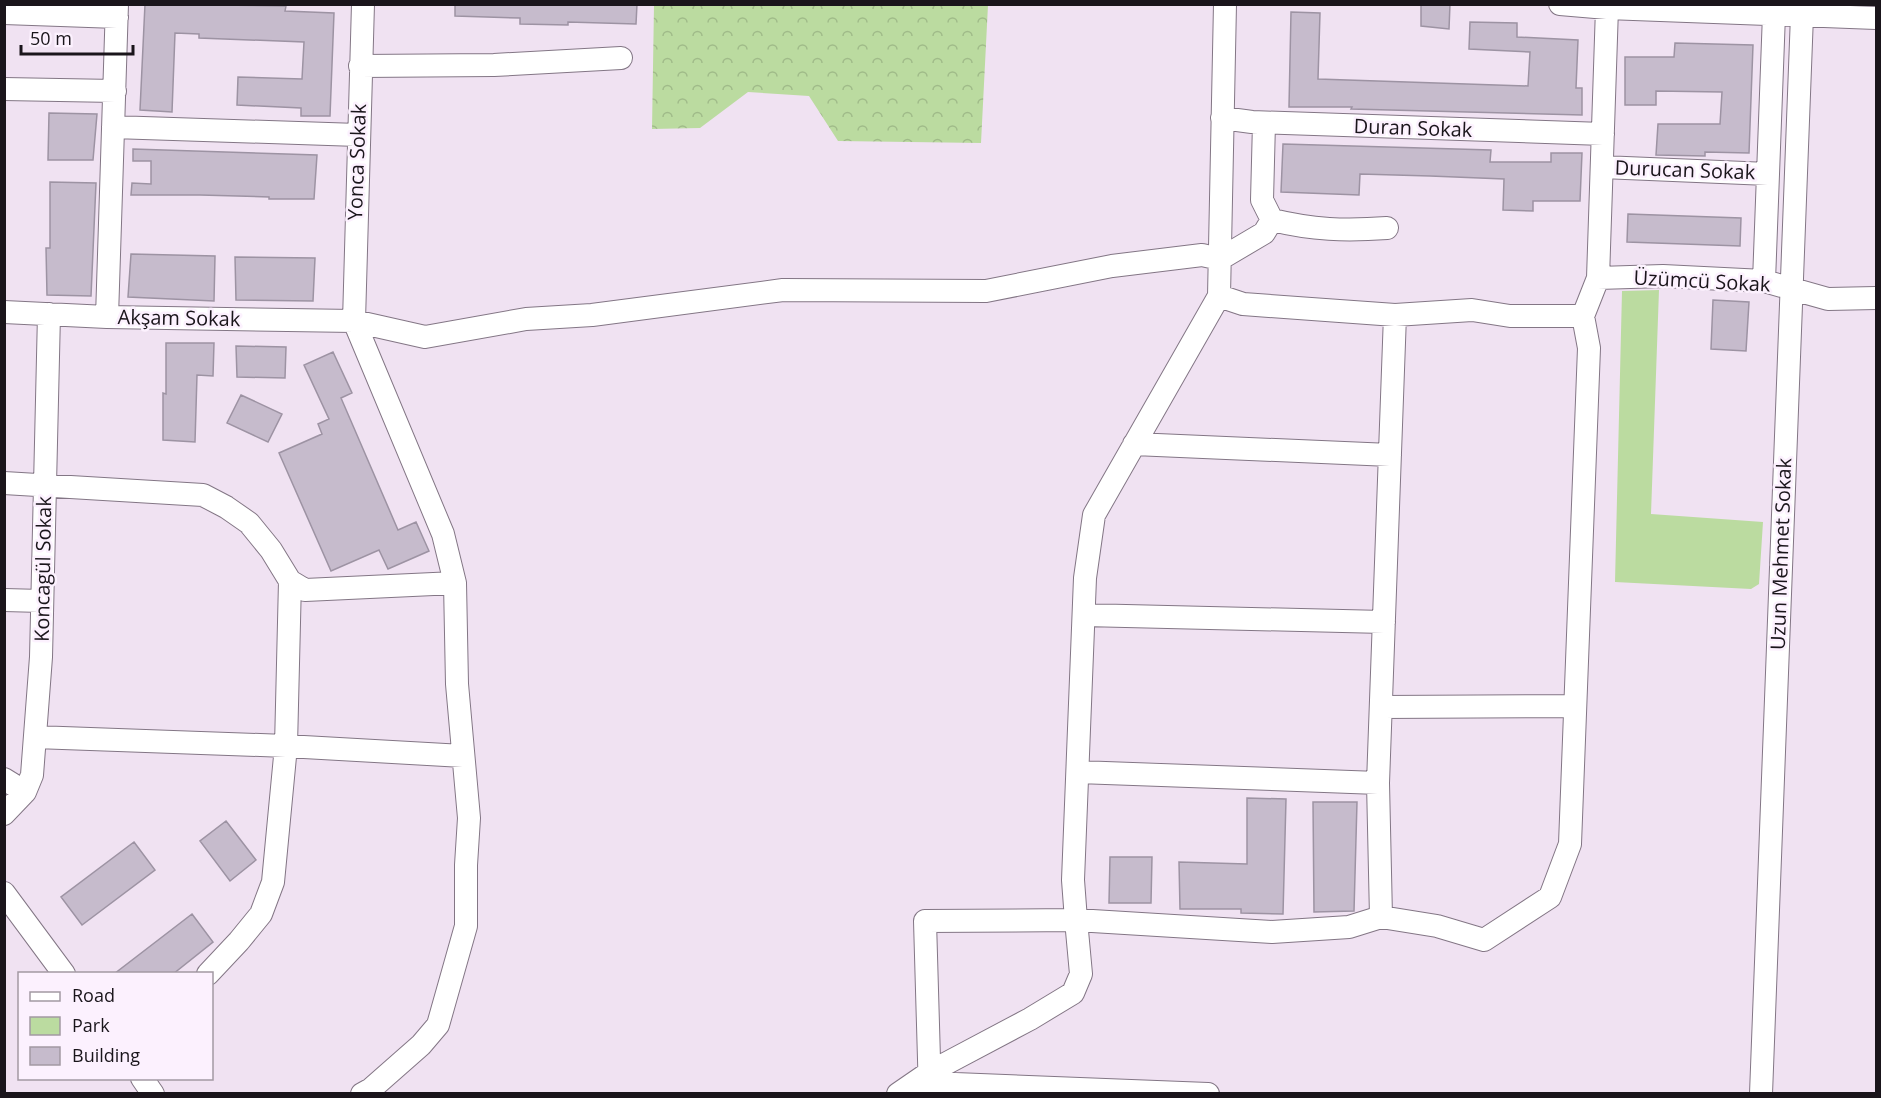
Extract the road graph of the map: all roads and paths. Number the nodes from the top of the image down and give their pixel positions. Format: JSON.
{"nodes":[{"id":1,"x":363,"y":4,"type":"edge"},
{"id":2,"x":1225,"y":4,"type":"edge"},
{"id":3,"x":1573,"y":5,"type":"edge"},
{"id":4,"x":1632,"y":7,"type":"edge"},
{"id":5,"x":1607,"y":9,"type":"junction"},
{"id":6,"x":1838,"y":10,"type":"edge"},
{"id":7,"x":117,"y":11,"type":"edge"},
{"id":8,"x":1787,"y":12,"type":"edge"},
{"id":9,"x":4,"y":13,"type":"edge"},
{"id":10,"x":1876,"y":18,"type":"edge"},
{"id":11,"x":621,"y":58,"type":"dead end"},
{"id":12,"x":360,"y":66,"type":"junction"},
{"id":13,"x":4,"y":89,"type":"edge"},
{"id":14,"x":115,"y":92,"type":"junction"},
{"id":15,"x":1222,"y":118,"type":"junction"},
{"id":16,"x":1264,"y":123,"type":"junction"},
{"id":17,"x":113,"y":127,"type":"junction"},
{"id":18,"x":1603,"y":134,"type":"junction"},
{"id":19,"x":358,"y":135,"type":"junction"},
{"id":20,"x":1602,"y":167,"type":"junction"},
{"id":21,"x":1768,"y":174,"type":"junction"},
{"id":22,"x":1272,"y":220,"type":"junction"},
{"id":23,"x":1387,"y":228,"type":"dead end"},
{"id":24,"x":1220,"y":259,"type":"junction"},
{"id":25,"x":1598,"y":278,"type":"junction"},
{"id":26,"x":1764,"y":280,"type":"junction"},
{"id":27,"x":1791,"y":288,"type":"junction"},
{"id":28,"x":1219,"y":296,"type":"junction"},
{"id":29,"x":1876,"y":298,"type":"edge"},
{"id":30,"x":4,"y":312,"type":"edge"},
{"id":31,"x":49,"y":314,"type":"junction"},
{"id":32,"x":1395,"y":315,"type":"junction"},
{"id":33,"x":1583,"y":316,"type":"junction"},
{"id":34,"x":107,"y":317,"type":"junction"},
{"id":35,"x":354,"y":321,"type":"junction"},
{"id":36,"x":1134,"y":444,"type":"junction"},
{"id":37,"x":1390,"y":455,"type":"junction"},
{"id":38,"x":4,"y":483,"type":"edge"},
{"id":39,"x":45,"y":484,"type":"junction"},
{"id":40,"x":290,"y":581,"type":"junction"},
{"id":41,"x":455,"y":583,"type":"junction"},
{"id":42,"x":4,"y":600,"type":"edge"},
{"id":43,"x":42,"y":601,"type":"junction"},
{"id":44,"x":1084,"y":615,"type":"junction"},
{"id":45,"x":1384,"y":622,"type":"junction"},
{"id":46,"x":1575,"y":706,"type":"junction"},
{"id":47,"x":1381,"y":707,"type":"junction"},
{"id":48,"x":35,"y":737,"type":"junction"},
{"id":49,"x":286,"y":746,"type":"junction"},
{"id":50,"x":463,"y":756,"type":"junction"},
{"id":51,"x":1078,"y":772,"type":"junction"},
{"id":52,"x":4,"y":779,"type":"edge"},
{"id":53,"x":1378,"y":783,"type":"junction"},
{"id":54,"x":25,"y":792,"type":"junction"},
{"id":55,"x":4,"y":814,"type":"edge"},
{"id":56,"x":4,"y":893,"type":"edge"},
{"id":57,"x":1381,"y":917,"type":"junction"},
{"id":58,"x":1076,"y":920,"type":"junction"},
{"id":59,"x":63,"y":972,"type":"edge"},
{"id":60,"x":210,"y":972,"type":"edge"},
{"id":61,"x":143,"y":1080,"type":"edge"},
{"id":62,"x":930,"y":1083,"type":"edge"},
{"id":63,"x":153,"y":1094,"type":"edge"},
{"id":64,"x":362,"y":1094,"type":"edge"},
{"id":65,"x":898,"y":1094,"type":"edge"},
{"id":66,"x":1208,"y":1094,"type":"edge"},
{"id":67,"x":1761,"y":1094,"type":"edge"}],
"edges":[{"from":1,"to":12,"type":"street","name":"Yonca Sokak"},
{"from":2,"to":15,"type":"street"},
{"from":3,"to":5,"type":"street"},
{"from":4,"to":5,"type":"street"},
{"from":4,"to":8,"type":"street"},
{"from":5,"to":18,"type":"street"},
{"from":6,"to":8,"type":"street"},
{"from":6,"to":10,"type":"street"},
{"from":7,"to":9,"type":"street"},
{"from":7,"to":14,"type":"street"},
{"from":8,"to":21,"type":"street"},
{"from":8,"to":27,"type":"street","name":"Uzun Mehmet Sokak"},
{"from":11,"to":12,"type":"street"},
{"from":12,"to":19,"type":"street","name":"Yonca Sokak"},
{"from":13,"to":14,"type":"street"},
{"from":14,"to":17,"type":"street"},
{"from":15,"to":16,"type":"street","name":"Duran Sokak"},
{"from":15,"to":24,"type":"street"},
{"from":16,"to":18,"type":"street","name":"Duran Sokak"},
{"from":16,"to":22,"type":"street"},
{"from":17,"to":19,"type":"street"},
{"from":17,"to":34,"type":"street"},
{"from":18,"to":20,"type":"street"},
{"from":19,"to":35,"type":"street","name":"Yonca Sokak"},
{"from":20,"to":21,"type":"street","name":"Durucan Sokak"},
{"from":20,"to":25,"type":"street"},
{"from":21,"to":26,"type":"street"},
{"from":22,"to":23,"type":"street"},
{"from":22,"to":24,"type":"street"},
{"from":24,"to":28,"type":"street"},
{"from":24,"to":35,"type":"street","name":"Akşam Sokak"},
{"from":25,"to":26,"type":"street","name":"Üzümcü Sokak"},
{"from":25,"to":33,"type":"street"},
{"from":26,"to":27,"type":"street","name":"Üzümcü Sokak"},
{"from":27,"to":29,"type":"street","name":"Üzümcü Sokak"},
{"from":27,"to":67,"type":"street","name":"Uzun Mehmet Sokak"},
{"from":28,"to":32,"type":"street"},
{"from":28,"to":36,"type":"street"},
{"from":30,"to":31,"type":"street","name":"Akşam Sokak"},
{"from":31,"to":34,"type":"street","name":"Akşam Sokak"},
{"from":31,"to":39,"type":"street","name":"Koncagül Sokak"},
{"from":32,"to":33,"type":"street"},
{"from":32,"to":37,"type":"street"},
{"from":33,"to":46,"type":"street"},
{"from":34,"to":35,"type":"street","name":"Akşam Sokak"},
{"from":35,"to":41,"type":"street"},
{"from":36,"to":37,"type":"street"},
{"from":36,"to":44,"type":"street"},
{"from":37,"to":45,"type":"street"},
{"from":38,"to":39,"type":"street"},
{"from":39,"to":40,"type":"street"},
{"from":39,"to":43,"type":"street","name":"Koncagül Sokak"},
{"from":40,"to":41,"type":"street"},
{"from":40,"to":49,"type":"street"},
{"from":41,"to":50,"type":"street"},
{"from":42,"to":43,"type":"street"},
{"from":43,"to":48,"type":"street","name":"Koncagül Sokak"},
{"from":44,"to":45,"type":"street"},
{"from":44,"to":51,"type":"street"},
{"from":45,"to":47,"type":"street"},
{"from":46,"to":47,"type":"street"},
{"from":46,"to":57,"type":"street"},
{"from":47,"to":53,"type":"street"},
{"from":48,"to":49,"type":"street"},
{"from":48,"to":54,"type":"street","name":"Koncagül Sokak"},
{"from":49,"to":50,"type":"street"},
{"from":49,"to":60,"type":"street"},
{"from":50,"to":64,"type":"street"},
{"from":51,"to":53,"type":"street"},
{"from":51,"to":58,"type":"street"},
{"from":52,"to":54,"type":"street"},
{"from":53,"to":57,"type":"street"},
{"from":54,"to":55,"type":"street","name":"Koncagül Sokak"},
{"from":56,"to":59,"type":"street"},
{"from":57,"to":58,"type":"street"},
{"from":58,"to":62,"type":"street"},
{"from":58,"to":62,"type":"street"},
{"from":61,"to":63,"type":"street"},
{"from":62,"to":65,"type":"street"},
{"from":62,"to":66,"type":"street"}]}
